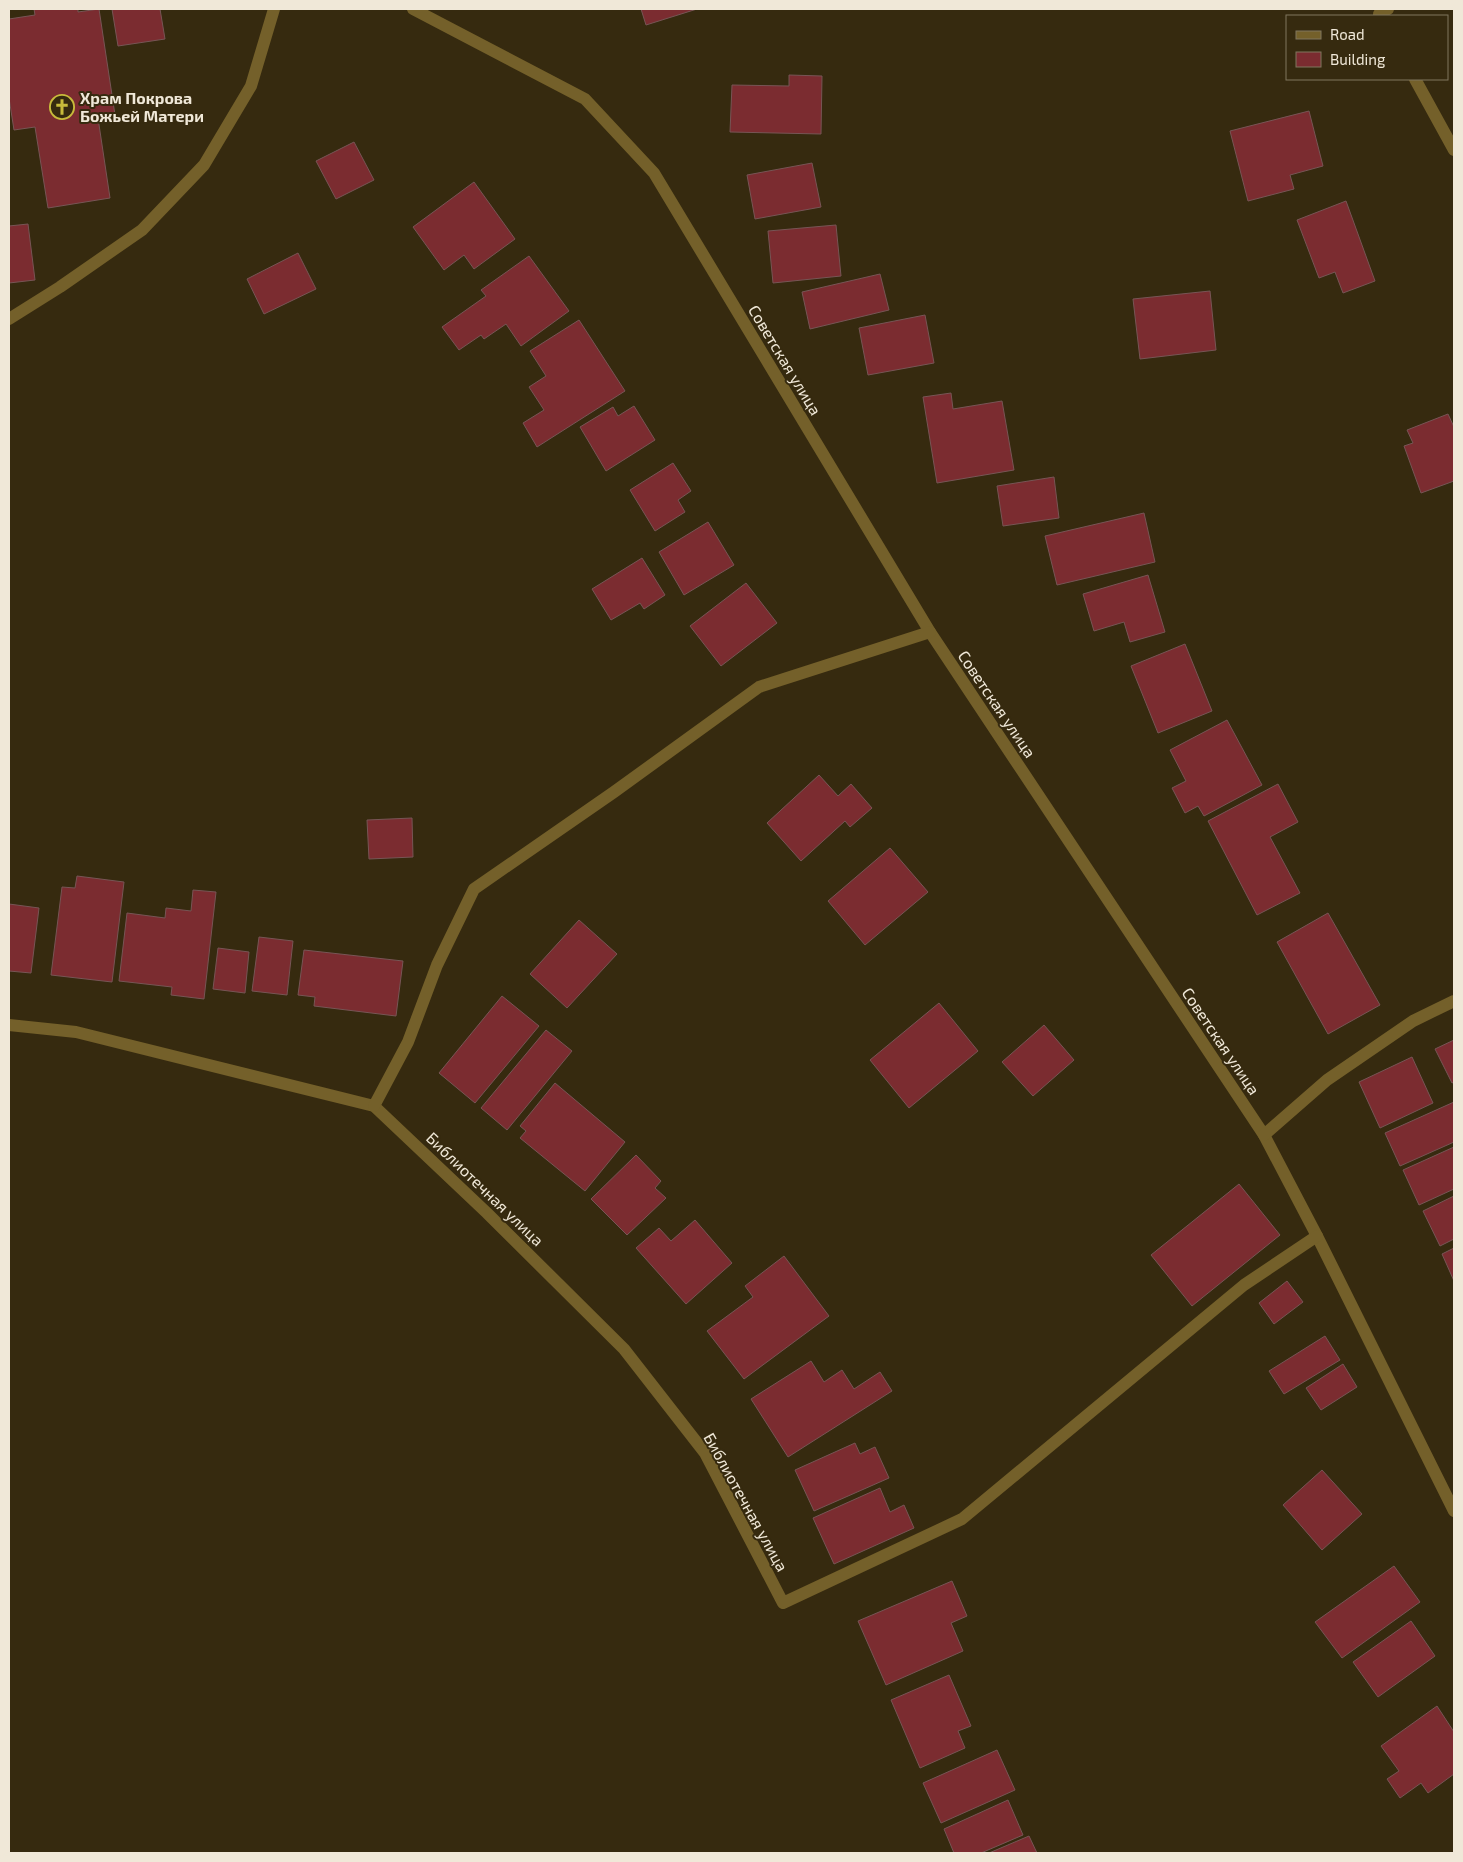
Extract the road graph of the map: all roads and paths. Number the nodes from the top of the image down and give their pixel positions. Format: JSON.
{"nodes":[{"id":1,"x":274,"y":9,"type":"edge"},
{"id":2,"x":413,"y":9,"type":"edge"},
{"id":3,"x":1416,"y":80,"type":"edge"},
{"id":4,"x":1454,"y":150,"type":"edge"},
{"id":5,"x":9,"y":319,"type":"edge"},
{"id":6,"x":930,"y":632,"type":"junction"},
{"id":7,"x":1454,"y":1001,"type":"edge"},
{"id":8,"x":9,"y":1025,"type":"edge"},
{"id":9,"x":374,"y":1106,"type":"junction"},
{"id":10,"x":1264,"y":1135,"type":"junction"},
{"id":11,"x":1317,"y":1236,"type":"junction"},
{"id":12,"x":1454,"y":1511,"type":"edge"}],
"edges":[{"from":1,"to":5,"type":"street"},
{"from":2,"to":6,"type":"street","name":"Советская улица"},
{"from":3,"to":4,"type":"street"},
{"from":6,"to":9,"type":"street"},
{"from":6,"to":10,"type":"street","name":"Советская улица"},
{"from":7,"to":10,"type":"street"},
{"from":8,"to":9,"type":"street","name":"Библиотечная улица"},
{"from":9,"to":11,"type":"street","name":"Библиотечная улица"},
{"from":10,"to":11,"type":"street","name":"Советская улица"},
{"from":11,"to":12,"type":"street","name":"Советская улица"}]}
